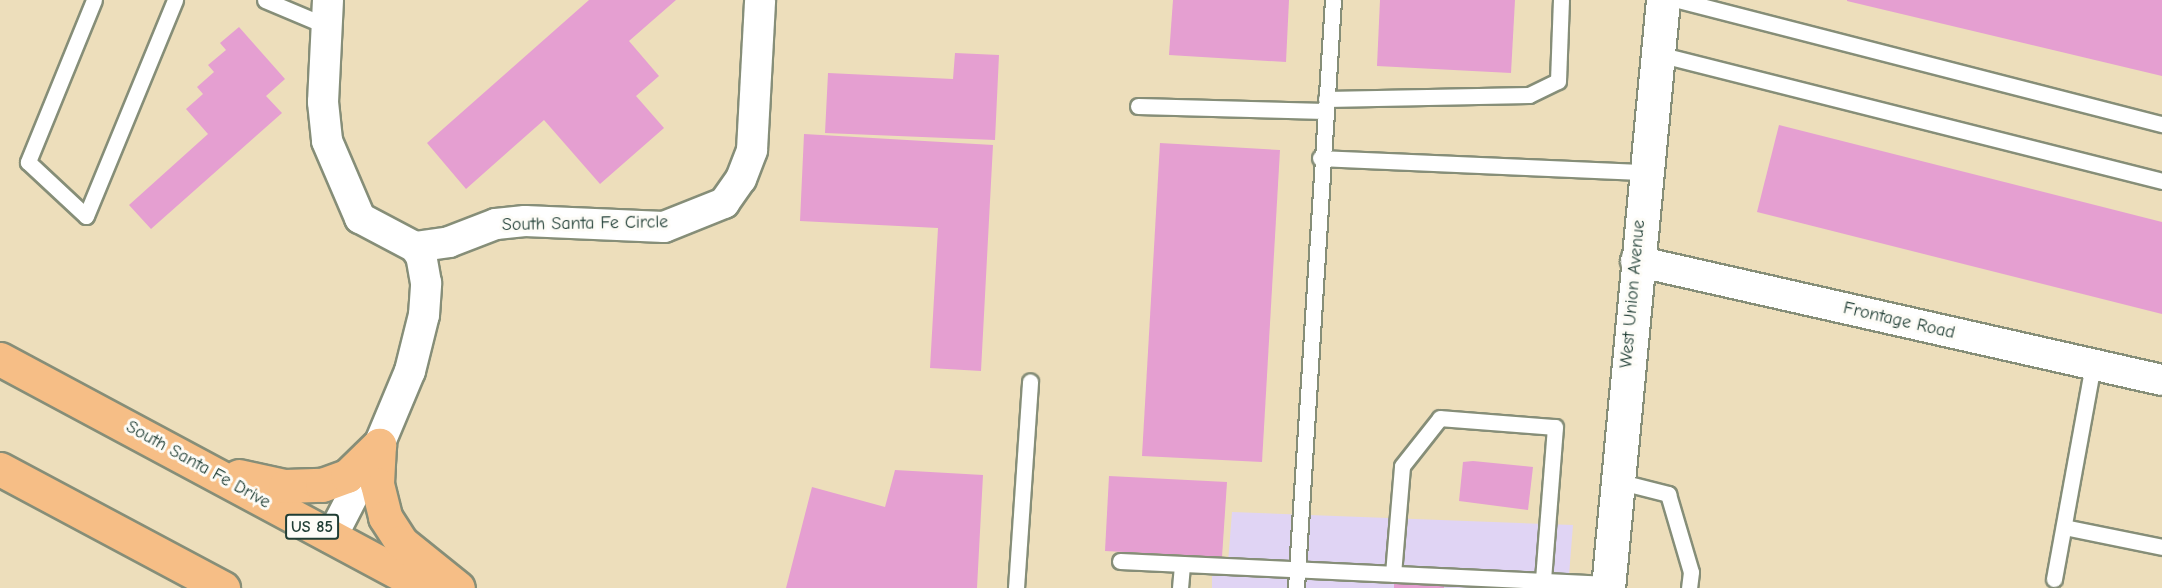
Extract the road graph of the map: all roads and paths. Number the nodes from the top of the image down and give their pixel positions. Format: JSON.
{"nodes":[{"id":1,"x":94,"y":0,"type":"edge"},
{"id":2,"x":175,"y":0,"type":"edge"},
{"id":3,"x":265,"y":0,"type":"edge"},
{"id":4,"x":760,"y":0,"type":"edge"},
{"id":5,"x":1332,"y":0,"type":"edge"},
{"id":6,"x":1562,"y":0,"type":"edge"},
{"id":7,"x":1663,"y":0,"type":"edge"},
{"id":8,"x":1678,"y":0,"type":"edge"},
{"id":9,"x":327,"y":13,"type":"edge"},
{"id":10,"x":1658,"y":54,"type":"junction"},
{"id":11,"x":1326,"y":105,"type":"junction"},
{"id":12,"x":1138,"y":106,"type":"dead end"},
{"id":13,"x":2162,"y":124,"type":"edge"},
{"id":14,"x":1320,"y":158,"type":"junction"},
{"id":15,"x":1645,"y":172,"type":"junction"},
{"id":16,"x":2162,"y":181,"type":"edge"},
{"id":17,"x":415,"y":246,"type":"junction"},
{"id":18,"x":1636,"y":261,"type":"junction"},
{"id":19,"x":0,"y":359,"type":"edge"},
{"id":20,"x":2093,"y":365,"type":"junction"},
{"id":21,"x":2162,"y":380,"type":"edge"},
{"id":22,"x":1030,"y":381,"type":"dead end"},
{"id":23,"x":379,"y":445,"type":"junction"},
{"id":24,"x":196,"y":465,"type":"junction"},
{"id":25,"x":0,"y":469,"type":"edge"},
{"id":26,"x":1617,"y":481,"type":"junction"},
{"id":27,"x":2064,"y":527,"type":"junction"},
{"id":28,"x":331,"y":538,"type":"junction"},
{"id":29,"x":2162,"y":547,"type":"edge"},
{"id":30,"x":1120,"y":561,"type":"dead end"},
{"id":31,"x":1182,"y":564,"type":"junction"},
{"id":32,"x":1298,"y":569,"type":"junction"},
{"id":33,"x":1393,"y":574,"type":"junction"},
{"id":34,"x":2054,"y":579,"type":"dead end"},
{"id":35,"x":1543,"y":580,"type":"junction"},
{"id":36,"x":1495,"y":583,"type":"edge"},
{"id":37,"x":1608,"y":586,"type":"edge"},
{"id":38,"x":223,"y":588,"type":"edge"},
{"id":39,"x":427,"y":588,"type":"edge"},
{"id":40,"x":458,"y":588,"type":"edge"},
{"id":41,"x":1016,"y":588,"type":"edge"},
{"id":42,"x":1180,"y":588,"type":"edge"},
{"id":43,"x":1296,"y":588,"type":"edge"},
{"id":44,"x":1689,"y":588,"type":"edge"}],
"edges":[{"from":1,"to":2,"type":"lane"},
{"from":3,"to":9,"type":"lane"},
{"from":4,"to":17,"type":"street","name":"South Santa Fe Circle"},
{"from":5,"to":11,"type":"lane"},
{"from":6,"to":11,"type":"lane"},
{"from":7,"to":10,"type":"street","name":"West Union Avenue"},
{"from":8,"to":13,"type":"lane"},
{"from":9,"to":17,"type":"street"},
{"from":10,"to":15,"type":"street","name":"West Union Avenue"},
{"from":10,"to":16,"type":"lane"},
{"from":11,"to":12,"type":"lane"},
{"from":11,"to":14,"type":"lane"},
{"from":14,"to":15,"type":"lane"},
{"from":14,"to":32,"type":"lane"},
{"from":15,"to":18,"type":"street","name":"West Union Avenue"},
{"from":17,"to":23,"type":"street"},
{"from":18,"to":20,"type":"street","name":"Frontage Road"},
{"from":18,"to":26,"type":"street","name":"West Union Avenue"},
{"from":19,"to":24,"type":"highway","name":"South Santa Fe Drive","number":"US 85"},
{"from":20,"to":21,"type":"street","name":"Frontage Road"},
{"from":20,"to":27,"type":"lane"},
{"from":22,"to":41,"type":"lane"},
{"from":23,"to":24,"type":"highway"},
{"from":23,"to":28,"type":"street"},
{"from":23,"to":40,"type":"highway"},
{"from":24,"to":28,"type":"highway","name":"South Santa Fe Drive","number":"US 85"},
{"from":25,"to":38,"type":"highway"},
{"from":26,"to":37,"type":"street","name":"West Union Avenue"},
{"from":26,"to":44,"type":"lane"},
{"from":27,"to":29,"type":"lane"},
{"from":27,"to":34,"type":"lane"},
{"from":28,"to":39,"type":"highway","name":"South Santa Fe Drive","number":"US 85"},
{"from":30,"to":31,"type":"lane"},
{"from":31,"to":32,"type":"lane"},
{"from":31,"to":42,"type":"lane"},
{"from":32,"to":33,"type":"lane"},
{"from":32,"to":43,"type":"lane"},
{"from":33,"to":35,"type":"lane"},
{"from":33,"to":36,"type":"lane"},
{"from":35,"to":36,"type":"lane"},
{"from":35,"to":37,"type":"lane"}]}
